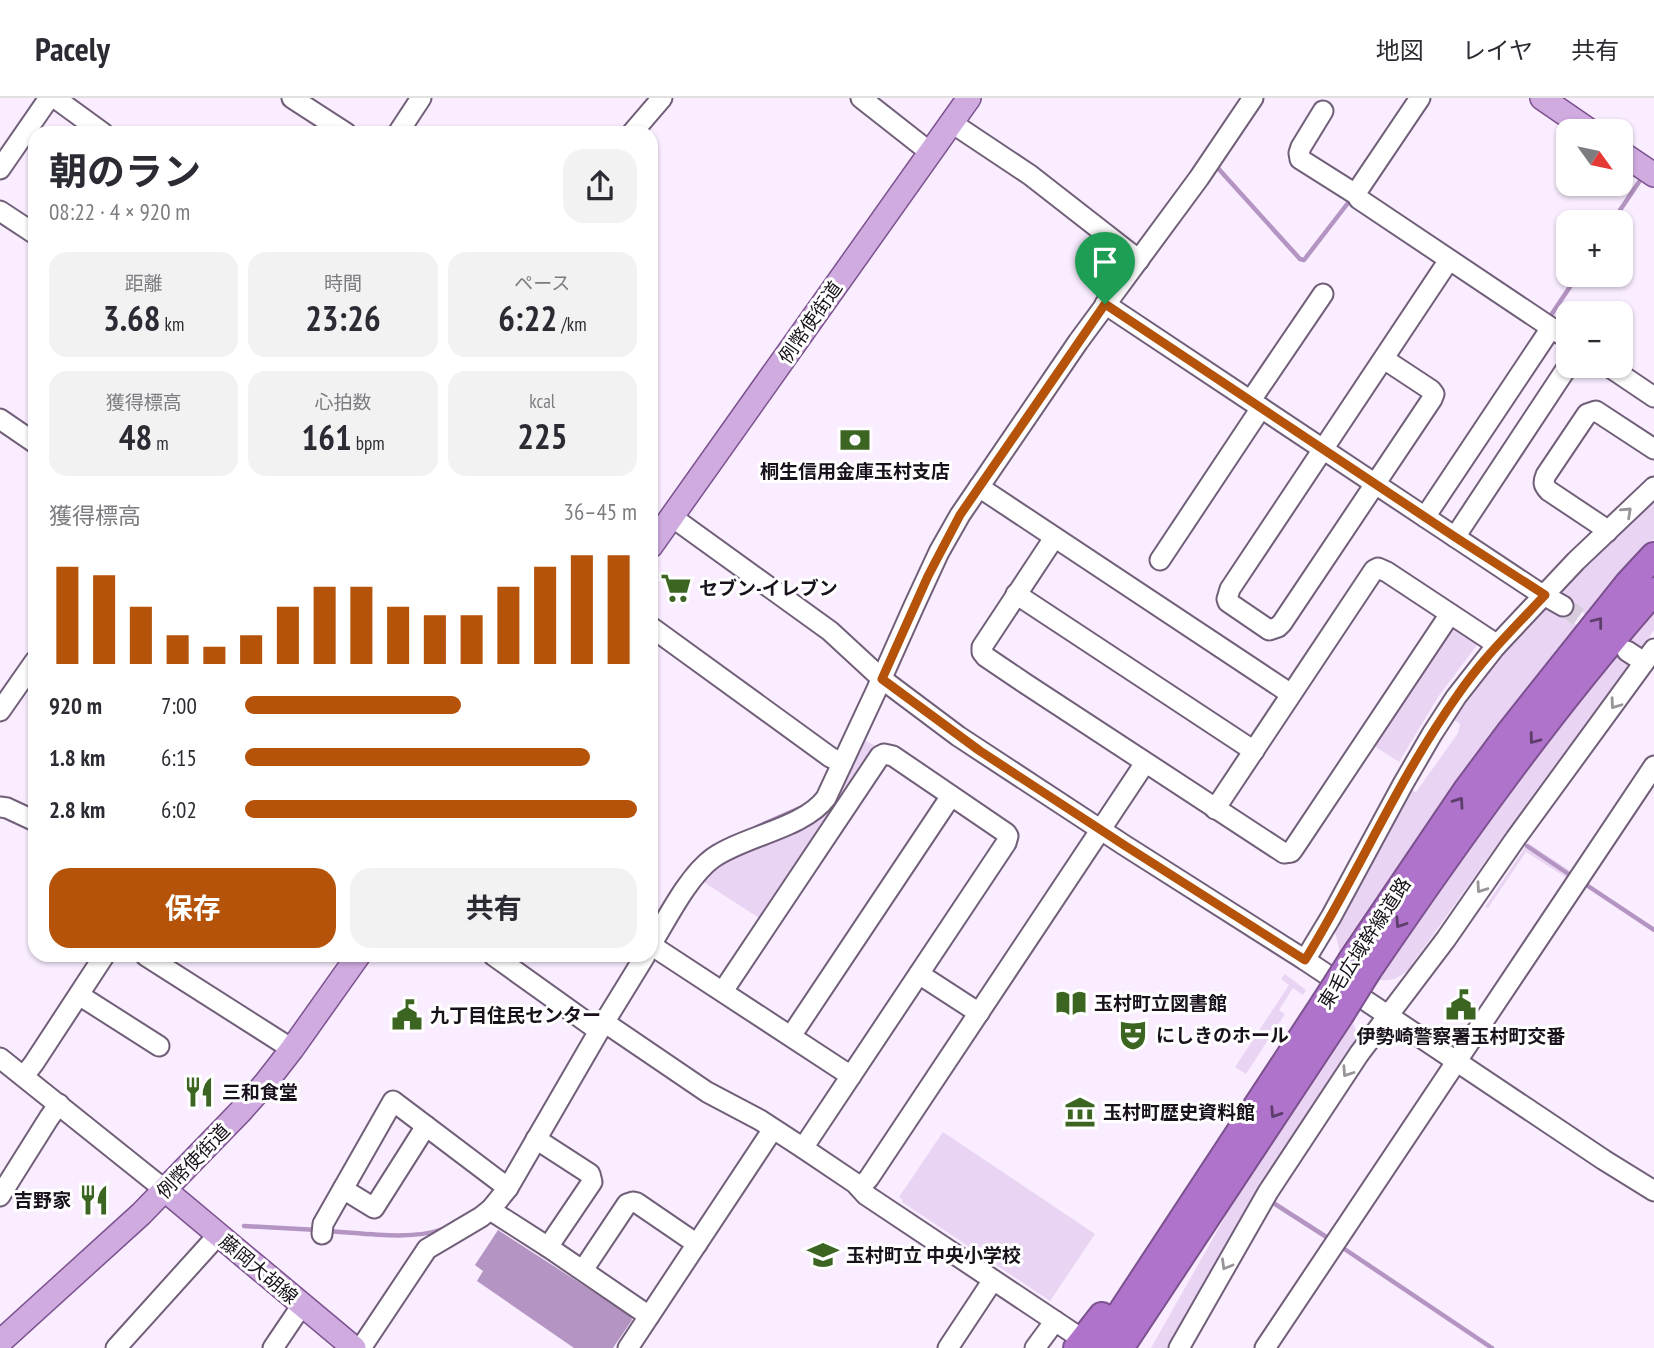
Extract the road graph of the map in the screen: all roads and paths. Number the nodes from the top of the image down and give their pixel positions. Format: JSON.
{"nodes":[{"id":1,"x":52,"y":98,"type":"edge"},
{"id":2,"x":292,"y":98,"type":"edge"},
{"id":3,"x":421,"y":98,"type":"edge"},
{"id":4,"x":662,"y":98,"type":"edge"},
{"id":5,"x":861,"y":98,"type":"edge"},
{"id":6,"x":969,"y":98,"type":"edge"},
{"id":7,"x":1254,"y":98,"type":"edge"},
{"id":8,"x":1420,"y":98,"type":"edge"},
{"id":9,"x":1542,"y":98,"type":"edge"},
{"id":10,"x":1324,"y":111,"type":"dead end"},
{"id":11,"x":1573,"y":119,"type":"edge"},
{"id":12,"x":951,"y":123,"type":"junction"},
{"id":13,"x":38,"y":126,"type":"edge"},
{"id":14,"x":93,"y":126,"type":"edge"},
{"id":15,"x":335,"y":126,"type":"edge"},
{"id":16,"x":403,"y":126,"type":"edge"},
{"id":17,"x":638,"y":126,"type":"edge"},
{"id":18,"x":28,"y":138,"type":"edge"},
{"id":19,"x":930,"y":153,"type":"junction"},
{"id":20,"x":1633,"y":159,"type":"edge"},
{"id":21,"x":1651,"y":168,"type":"edge"},
{"id":22,"x":0,"y":169,"type":"edge"},
{"id":23,"x":1357,"y":195,"type":"junction"},
{"id":24,"x":0,"y":211,"type":"edge"},
{"id":25,"x":28,"y":229,"type":"edge"},
{"id":26,"x":1139,"y":260,"type":"junction"},
{"id":27,"x":1449,"y":260,"type":"junction"},
{"id":28,"x":1323,"y":293,"type":"dead end"},
{"id":29,"x":1105,"y":304,"type":"junction"},
{"id":30,"x":1551,"y":328,"type":"junction"},
{"id":31,"x":1556,"y":332,"type":"edge"},
{"id":32,"x":1384,"y":359,"type":"junction"},
{"id":33,"x":1560,"y":378,"type":"edge"},
{"id":34,"x":1626,"y":378,"type":"edge"},
{"id":35,"x":1654,"y":397,"type":"edge"},
{"id":36,"x":1256,"y":404,"type":"junction"},
{"id":37,"x":0,"y":419,"type":"edge"},
{"id":38,"x":28,"y":438,"type":"edge"},
{"id":39,"x":1654,"y":449,"type":"edge"},
{"id":40,"x":1323,"y":450,"type":"junction"},
{"id":41,"x":1376,"y":484,"type":"junction"},
{"id":42,"x":979,"y":487,"type":"junction"},
{"id":43,"x":1654,"y":487,"type":"edge"},
{"id":44,"x":672,"y":517,"type":"junction"},
{"id":45,"x":1425,"y":517,"type":"junction"},
{"id":46,"x":1607,"y":532,"type":"junction"},
{"id":47,"x":658,"y":536,"type":"edge"},
{"id":48,"x":1455,"y":537,"type":"junction"},
{"id":49,"x":1054,"y":538,"type":"junction"},
{"id":50,"x":1654,"y":556,"type":"edge"},
{"id":51,"x":1160,"y":560,"type":"dead end"},
{"id":52,"x":1654,"y":591,"type":"edge"},
{"id":53,"x":1016,"y":594,"type":"junction"},
{"id":54,"x":1545,"y":595,"type":"junction"},
{"id":55,"x":1563,"y":606,"type":"tunnel mouth"},
{"id":56,"x":1450,"y":614,"type":"junction"},
{"id":57,"x":658,"y":632,"type":"edge"},
{"id":58,"x":1496,"y":646,"type":"junction"},
{"id":59,"x":1627,"y":651,"type":"dead end"},
{"id":60,"x":1649,"y":655,"type":"edge"},
{"id":61,"x":28,"y":671,"type":"edge"},
{"id":62,"x":882,"y":679,"type":"junction"},
{"id":63,"x":1291,"y":694,"type":"junction"},
{"id":64,"x":0,"y":711,"type":"edge"},
{"id":65,"x":1254,"y":751,"type":"junction"},
{"id":66,"x":842,"y":763,"type":"junction"},
{"id":67,"x":1145,"y":763,"type":"junction"},
{"id":68,"x":1654,"y":765,"type":"edge"},
{"id":69,"x":951,"y":796,"type":"junction"},
{"id":70,"x":0,"y":807,"type":"edge"},
{"id":71,"x":1215,"y":809,"type":"junction"},
{"id":72,"x":28,"y":818,"type":"edge"},
{"id":73,"x":1101,"y":830,"type":"junction"},
{"id":74,"x":658,"y":934,"type":"edge"},
{"id":75,"x":658,"y":949,"type":"edge"},
{"id":76,"x":1305,"y":960,"type":"junction"},
{"id":77,"x":100,"y":962,"type":"edge"},
{"id":78,"x":155,"y":962,"type":"edge"},
{"id":79,"x":354,"y":962,"type":"edge"},
{"id":80,"x":503,"y":962,"type":"edge"},
{"id":81,"x":641,"y":962,"type":"edge"},
{"id":82,"x":1360,"y":965,"type":"junction"},
{"id":83,"x":919,"y":974,"type":"junction"},
{"id":84,"x":723,"y":991,"type":"junction"},
{"id":85,"x":79,"y":995,"type":"junction"},
{"id":86,"x":979,"y":1013,"type":"junction"},
{"id":87,"x":1389,"y":1016,"type":"junction"},
{"id":88,"x":602,"y":1026,"type":"junction"},
{"id":89,"x":791,"y":1036,"type":"junction"},
{"id":90,"x":159,"y":1046,"type":"dead end"},
{"id":91,"x":292,"y":1049,"type":"junction"},
{"id":92,"x":0,"y":1058,"type":"edge"},
{"id":93,"x":1456,"y":1061,"type":"junction"},
{"id":94,"x":24,"y":1076,"type":"junction"},
{"id":95,"x":851,"y":1076,"type":"junction"},
{"id":96,"x":59,"y":1104,"type":"junction"},
{"id":97,"x":426,"y":1126,"type":"junction"},
{"id":98,"x":774,"y":1129,"type":"junction"},
{"id":99,"x":536,"y":1139,"type":"junction"},
{"id":100,"x":803,"y":1148,"type":"junction"},
{"id":101,"x":1217,"y":1182,"type":"junction"},
{"id":102,"x":508,"y":1188,"type":"junction"},
{"id":103,"x":860,"y":1188,"type":"junction"},
{"id":104,"x":343,"y":1189,"type":"junction"},
{"id":105,"x":165,"y":1190,"type":"junction"},
{"id":106,"x":1654,"y":1191,"type":"edge"},
{"id":107,"x":0,"y":1196,"type":"edge"},
{"id":108,"x":491,"y":1209,"type":"junction"},
{"id":109,"x":322,"y":1229,"type":"dead end"},
{"id":110,"x":218,"y":1235,"type":"junction"},
{"id":111,"x":697,"y":1244,"type":"junction"},
{"id":112,"x":548,"y":1247,"type":"junction"},
{"id":113,"x":583,"y":1270,"type":"junction"},
{"id":114,"x":993,"y":1280,"type":"junction"},
{"id":115,"x":302,"y":1305,"type":"junction"},
{"id":116,"x":649,"y":1316,"type":"junction"},
{"id":117,"x":1055,"y":1321,"type":"junction"},
{"id":118,"x":1,"y":1339,"type":"edge"},
{"id":119,"x":1085,"y":1344,"type":"edge"},
{"id":120,"x":116,"y":1348,"type":"edge"},
{"id":121,"x":273,"y":1348,"type":"edge"},
{"id":122,"x":354,"y":1348,"type":"edge"},
{"id":123,"x":361,"y":1348,"type":"edge"},
{"id":124,"x":628,"y":1348,"type":"edge"},
{"id":125,"x":948,"y":1348,"type":"edge"},
{"id":126,"x":1035,"y":1348,"type":"edge"},
{"id":127,"x":1120,"y":1348,"type":"edge"},
{"id":128,"x":1141,"y":1348,"type":"edge"},
{"id":129,"x":1179,"y":1348,"type":"edge"},
{"id":130,"x":1265,"y":1348,"type":"edge"}],
"edges":[{"from":1,"to":13,"type":"street"},
{"from":1,"to":14,"type":"street"},
{"from":2,"to":15,"type":"street"},
{"from":3,"to":16,"type":"street"},
{"from":4,"to":17,"type":"street"},
{"from":5,"to":19,"type":"street"},
{"from":6,"to":12,"type":"main road","name":"例幣使街道"},
{"from":7,"to":26,"type":"street"},
{"from":8,"to":23,"type":"street"},
{"from":9,"to":11,"type":"main road"},
{"from":10,"to":23,"type":"street"},
{"from":12,"to":19,"type":"main road","name":"例幣使街道"},
{"from":12,"to":26,"type":"street"},
{"from":18,"to":22,"type":"street"},
{"from":19,"to":44,"type":"main road","name":"例幣使街道"},
{"from":20,"to":21,"type":"main road"},
{"from":23,"to":27,"type":"street"},
{"from":24,"to":25,"type":"street"},
{"from":26,"to":29,"type":"street"},
{"from":27,"to":30,"type":"street"},
{"from":27,"to":32,"type":"street"},
{"from":28,"to":36,"type":"street"},
{"from":29,"to":36,"type":"street"},
{"from":29,"to":42,"type":"street"},
{"from":30,"to":31,"type":"street"},
{"from":30,"to":45,"type":"street"},
{"from":32,"to":40,"type":"street"},
{"from":32,"to":41,"type":"street"},
{"from":33,"to":48,"type":"street"},
{"from":34,"to":35,"type":"street"},
{"from":36,"to":40,"type":"street"},
{"from":36,"to":51,"type":"street"},
{"from":37,"to":38,"type":"street"},
{"from":39,"to":46,"type":"street"},
{"from":40,"to":41,"type":"street"},
{"from":40,"to":41,"type":"street"},
{"from":41,"to":45,"type":"street"},
{"from":42,"to":49,"type":"street"},
{"from":42,"to":62,"type":"street"},
{"from":46,"to":43,"type":"street","one_way":true},
{"from":44,"to":47,"type":"main road","name":"例幣使街道"},
{"from":44,"to":62,"type":"street"},
{"from":45,"to":48,"type":"street"},
{"from":46,"to":54,"type":"street"},
{"from":48,"to":54,"type":"street"},
{"from":49,"to":53,"type":"street"},
{"from":49,"to":63,"type":"street"},
{"from":82,"to":50,"type":"highway","name":"東毛広域幹線道路","one_way":true},
{"from":52,"to":82,"type":"highway","name":"東毛広域幹線道路","one_way":true},
{"from":53,"to":65,"type":"street"},
{"from":53,"to":67,"type":"street"},
{"from":54,"to":55,"type":"street"},
{"from":54,"to":58,"type":"street"},
{"from":56,"to":58,"type":"street"},
{"from":56,"to":63,"type":"street"},
{"from":56,"to":71,"type":"street"},
{"from":57,"to":66,"type":"street"},
{"from":58,"to":76,"type":"street"},
{"from":59,"to":60,"type":"street"},
{"from":60,"to":87,"type":"street","one_way":true},
{"from":61,"to":64,"type":"street"},
{"from":62,"to":66,"type":"street"},
{"from":62,"to":73,"type":"street"},
{"from":63,"to":65,"type":"street"},
{"from":65,"to":71,"type":"street"},
{"from":66,"to":74,"type":"street"},
{"from":67,"to":71,"type":"street"},
{"from":67,"to":73,"type":"street"},
{"from":68,"to":93,"type":"street"},
{"from":69,"to":83,"type":"street"},
{"from":69,"to":84,"type":"street"},
{"from":69,"to":89,"type":"street"},
{"from":70,"to":72,"type":"street"},
{"from":73,"to":76,"type":"street"},
{"from":73,"to":86,"type":"street"},
{"from":75,"to":84,"type":"street"},
{"from":76,"to":87,"type":"street"},
{"from":77,"to":85,"type":"street"},
{"from":78,"to":91,"type":"street"},
{"from":79,"to":91,"type":"main road","name":"例幣使街道"},
{"from":80,"to":88,"type":"street"},
{"from":81,"to":88,"type":"street"},
{"from":82,"to":101,"type":"highway","name":"東毛広域幹線道路","bridge":true},
{"from":83,"to":86,"type":"street"},
{"from":83,"to":95,"type":"street"},
{"from":84,"to":89,"type":"street"},
{"from":85,"to":90,"type":"street"},
{"from":85,"to":94,"type":"street"},
{"from":86,"to":103,"type":"street"},
{"from":87,"to":93,"type":"street"},
{"from":87,"to":129,"type":"street","one_way":true},
{"from":88,"to":98,"type":"street"},
{"from":88,"to":99,"type":"street"},
{"from":89,"to":95,"type":"street"},
{"from":91,"to":105,"type":"main road","name":"例幣使街道"},
{"from":92,"to":94,"type":"street"},
{"from":93,"to":106,"type":"street"},
{"from":93,"to":130,"type":"street"},
{"from":94,"to":96,"type":"street"},
{"from":95,"to":100,"type":"street"},
{"from":96,"to":105,"type":"street"},
{"from":96,"to":107,"type":"street"},
{"from":97,"to":102,"type":"street"},
{"from":97,"to":104,"type":"street"},
{"from":97,"to":104,"type":"street"},
{"from":98,"to":100,"type":"street"},
{"from":98,"to":111,"type":"street"},
{"from":99,"to":102,"type":"street"},
{"from":99,"to":112,"type":"street"},
{"from":100,"to":103,"type":"street"},
{"from":101,"to":119,"type":"highway","name":"東毛広域幹線道路"},
{"from":101,"to":127,"type":"highway","name":"東毛広域幹線道路"},
{"from":101,"to":128,"type":"highway"},
{"from":102,"to":108,"type":"street"},
{"from":103,"to":114,"type":"street"},
{"from":104,"to":109,"type":"street"},
{"from":105,"to":110,"type":"main road","name":"藤岡大胡線"},
{"from":105,"to":118,"type":"main road","name":"例幣使街道"},
{"from":108,"to":112,"type":"street"},
{"from":108,"to":123,"type":"street"},
{"from":110,"to":115,"type":"main road","name":"藤岡大胡線"},
{"from":110,"to":120,"type":"street"},
{"from":111,"to":113,"type":"street"},
{"from":111,"to":116,"type":"street"},
{"from":112,"to":113,"type":"street"},
{"from":113,"to":116,"type":"street"},
{"from":114,"to":117,"type":"street"},
{"from":114,"to":125,"type":"street"},
{"from":115,"to":121,"type":"street"},
{"from":115,"to":122,"type":"main road","name":"藤岡大胡線"},
{"from":116,"to":124,"type":"street"},
{"from":117,"to":119,"type":"street"},
{"from":117,"to":126,"type":"street"}]}
